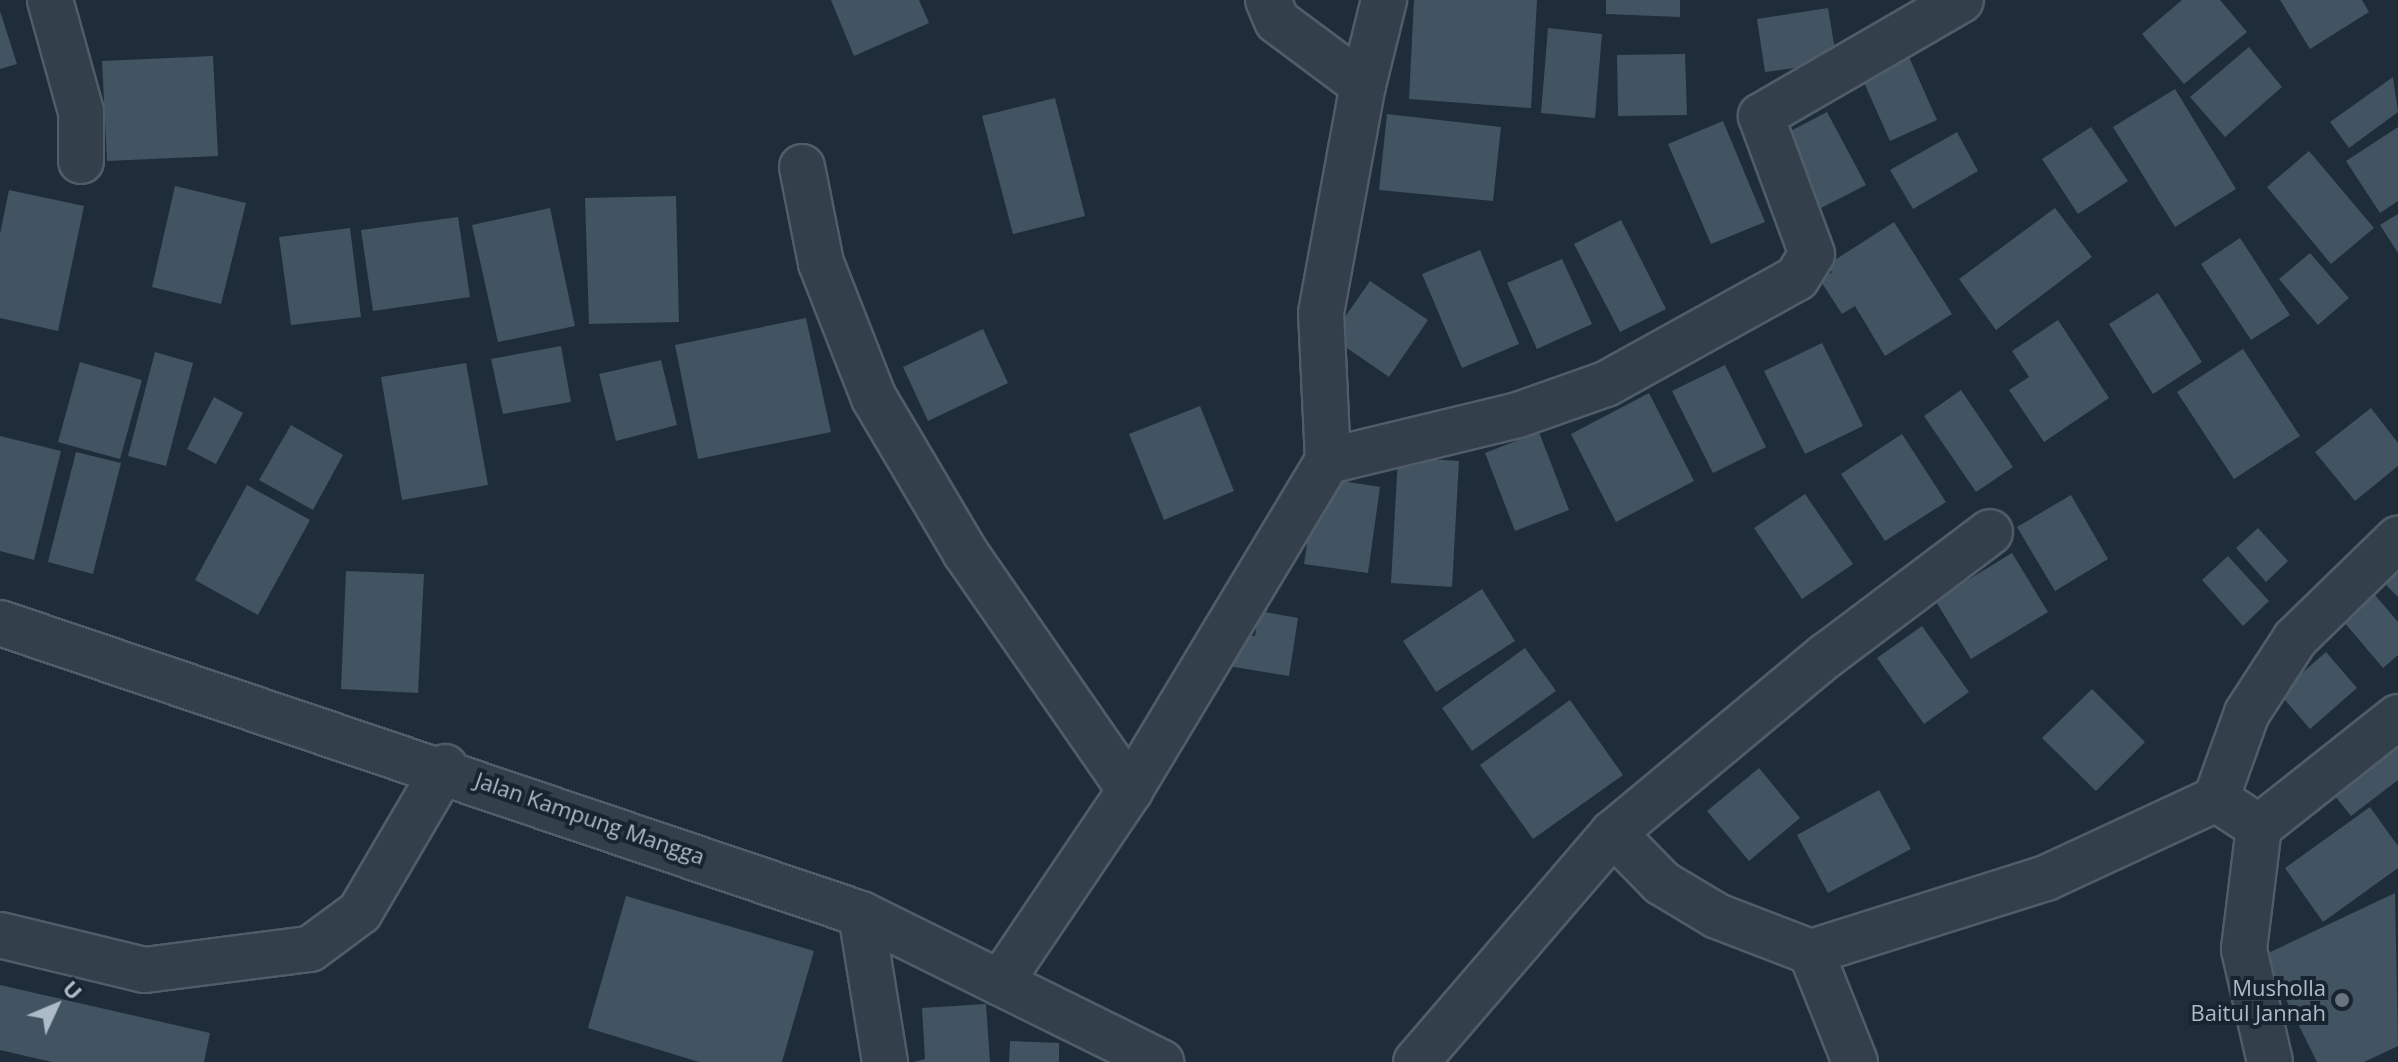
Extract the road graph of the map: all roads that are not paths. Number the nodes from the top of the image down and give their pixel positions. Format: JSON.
{"nodes":[{"id":1,"x":50,"y":0,"type":"edge"},
{"id":2,"x":1268,"y":0,"type":"edge"},
{"id":3,"x":1384,"y":0,"type":"edge"},
{"id":4,"x":1961,"y":0,"type":"edge"},
{"id":5,"x":1363,"y":85,"type":"junction"},
{"id":6,"x":81,"y":161,"type":"dead end"},
{"id":7,"x":802,"y":167,"type":"dead end"},
{"id":8,"x":1328,"y":461,"type":"junction"},
{"id":9,"x":1990,"y":532,"type":"dead end"},
{"id":10,"x":2398,"y":539,"type":"edge"},
{"id":11,"x":0,"y":623,"type":"edge"},
{"id":12,"x":2398,"y":717,"type":"edge"},
{"id":13,"x":445,"y":767,"type":"junction"},
{"id":14,"x":1130,"y":790,"type":"junction"},
{"id":15,"x":2216,"y":799,"type":"junction"},
{"id":16,"x":2259,"y":827,"type":"junction"},
{"id":17,"x":1613,"y":833,"type":"junction"},
{"id":18,"x":861,"y":914,"type":"junction"},
{"id":19,"x":0,"y":935,"type":"edge"},
{"id":20,"x":1811,"y":952,"type":"junction"},
{"id":21,"x":1000,"y":983,"type":"junction"},
{"id":22,"x":885,"y":1062,"type":"edge"},
{"id":23,"x":1161,"y":1062,"type":"edge"},
{"id":24,"x":1416,"y":1062,"type":"edge"},
{"id":25,"x":1855,"y":1062,"type":"edge"},
{"id":26,"x":2270,"y":1062,"type":"edge"}],
"edges":[{"from":1,"to":6,"type":"street"},
{"from":2,"to":5,"type":"street"},
{"from":3,"to":5,"type":"street"},
{"from":4,"to":8,"type":"street"},
{"from":5,"to":8,"type":"street"},
{"from":7,"to":14,"type":"street"},
{"from":8,"to":14,"type":"street"},
{"from":9,"to":17,"type":"street"},
{"from":10,"to":15,"type":"street"},
{"from":11,"to":13,"type":"street","name":"Jalan Kampung Mangga"},
{"from":12,"to":16,"type":"street"},
{"from":13,"to":18,"type":"street","name":"Jalan Kampung Mangga"},
{"from":13,"to":19,"type":"street"},
{"from":14,"to":21,"type":"street"},
{"from":15,"to":16,"type":"street"},
{"from":15,"to":20,"type":"street"},
{"from":16,"to":26,"type":"street"},
{"from":17,"to":20,"type":"street"},
{"from":17,"to":24,"type":"street"},
{"from":18,"to":21,"type":"street","name":"Jalan Kampung Mangga"},
{"from":18,"to":22,"type":"street"},
{"from":20,"to":25,"type":"street"},
{"from":21,"to":23,"type":"street","name":"Jalan Kampung Mangga"}]}
